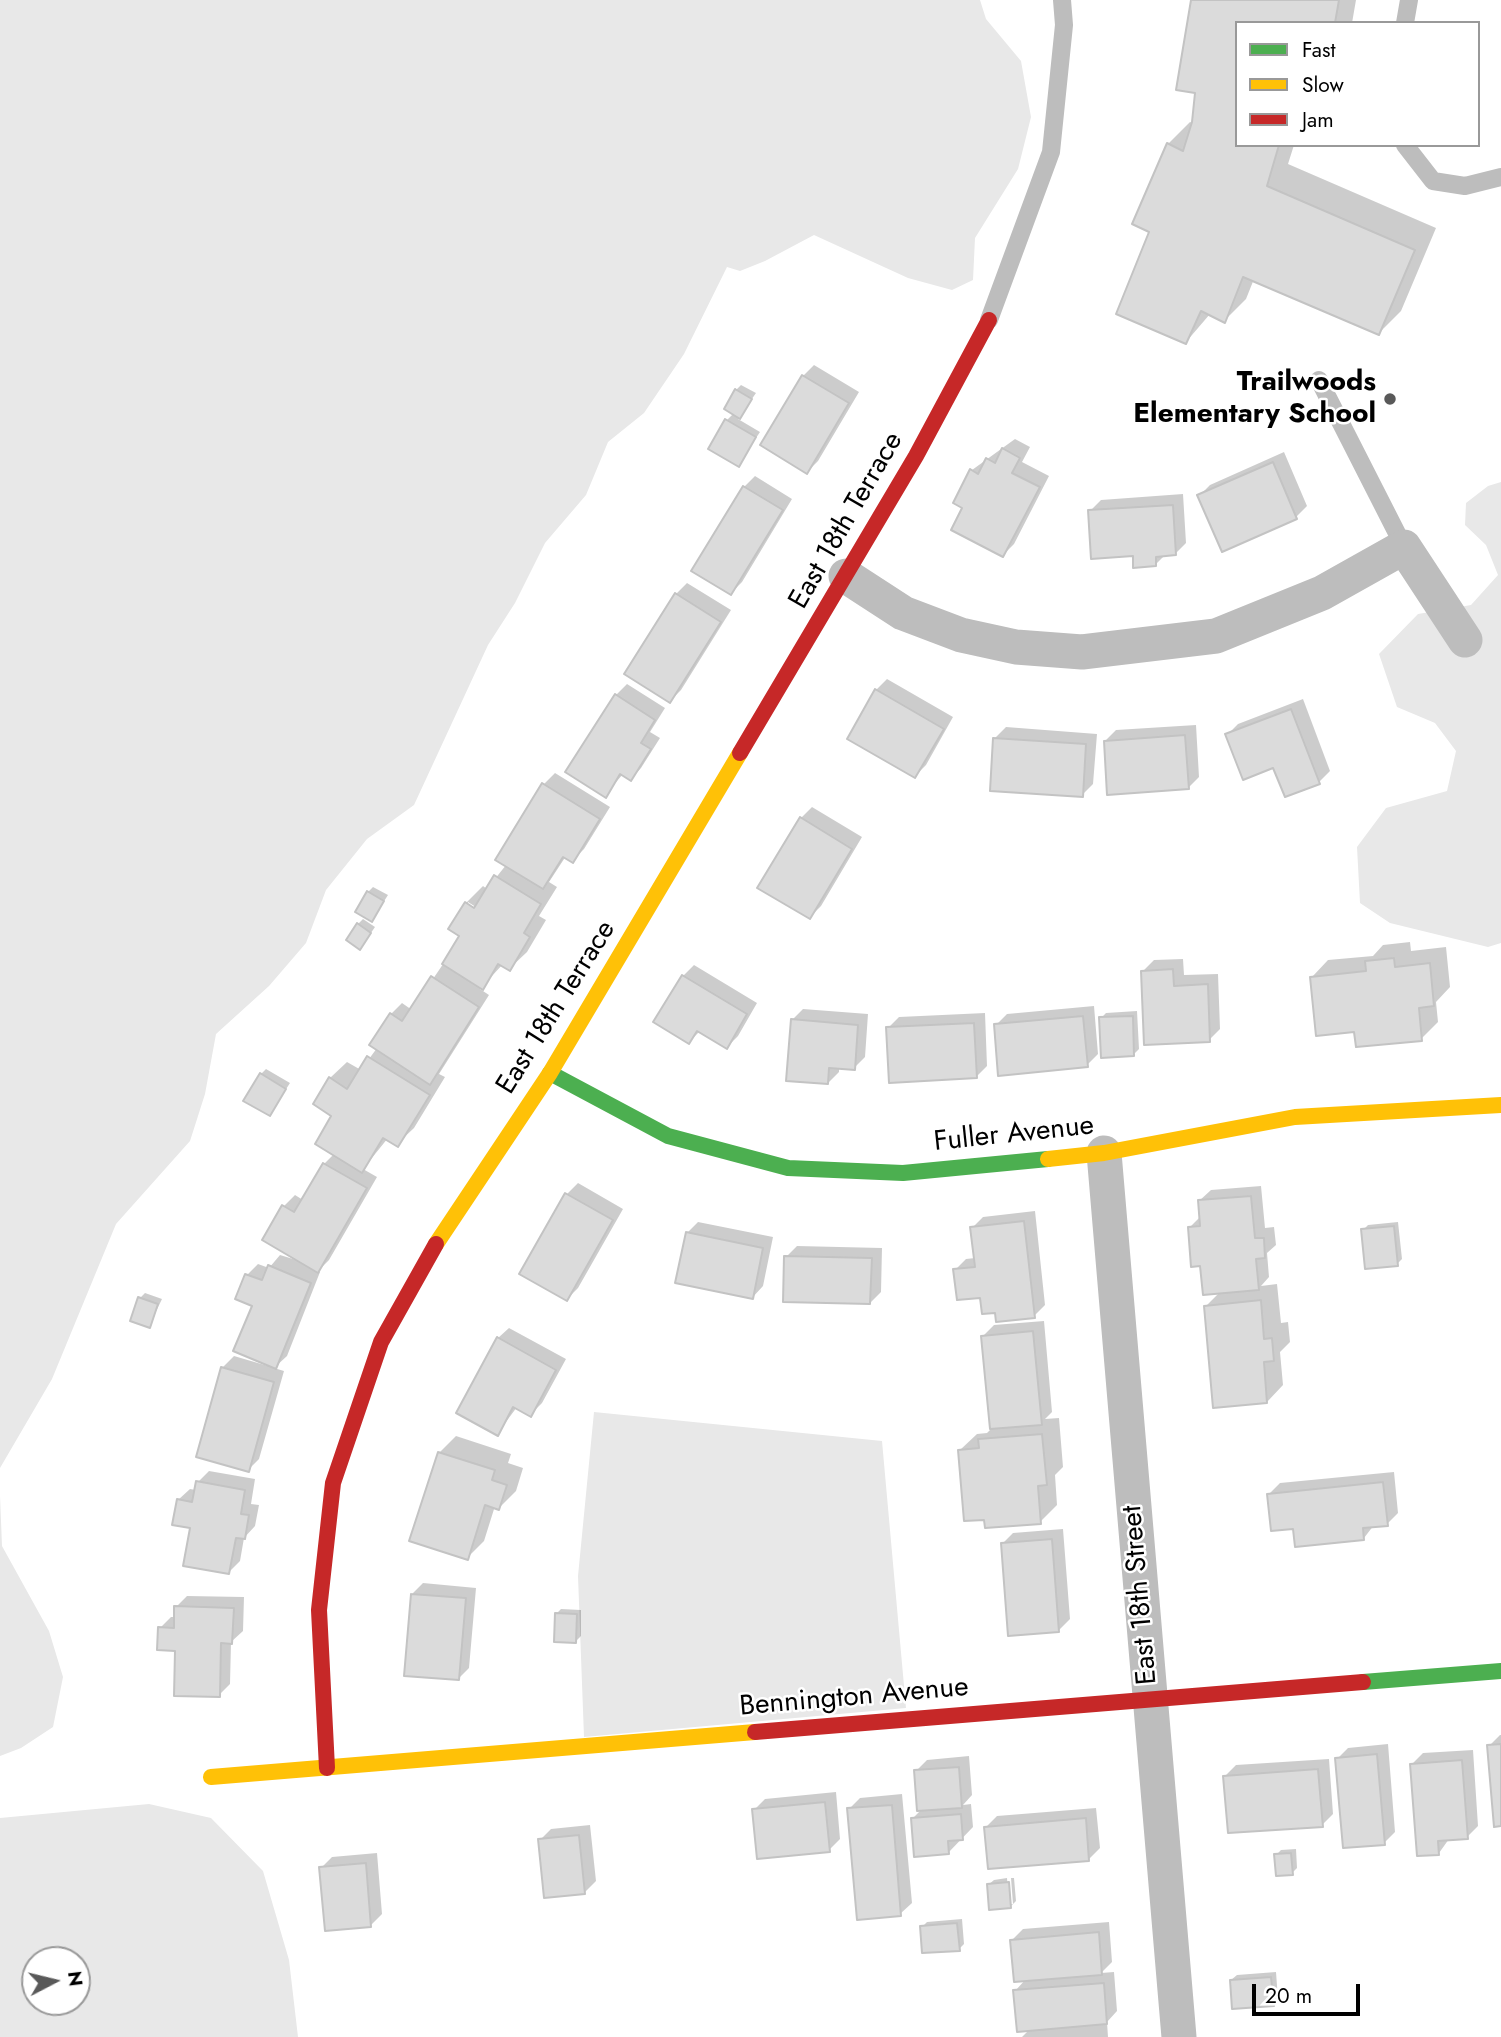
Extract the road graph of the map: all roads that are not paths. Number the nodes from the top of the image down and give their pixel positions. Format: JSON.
{"nodes":[{"id":1,"x":1062,"y":0,"type":"edge"},
{"id":2,"x":1409,"y":0,"type":"edge"},
{"id":3,"x":1405,"y":21,"type":"edge"},
{"id":4,"x":1407,"y":147,"type":"edge"},
{"id":5,"x":1501,"y":177,"type":"edge"},
{"id":6,"x":989,"y":320,"type":"joint"},
{"id":7,"x":1319,"y":380,"type":"dead end"},
{"id":8,"x":1404,"y":547,"type":"junction"},
{"id":9,"x":846,"y":576,"type":"junction"},
{"id":10,"x":1465,"y":640,"type":"dead end"},
{"id":11,"x":550,"y":1073,"type":"junction"},
{"id":12,"x":1501,"y":1105,"type":"edge"},
{"id":13,"x":1104,"y":1153,"type":"junction"},
{"id":14,"x":1501,"y":1671,"type":"edge"},
{"id":15,"x":1150,"y":1699,"type":"junction"},
{"id":16,"x":327,"y":1769,"type":"junction"},
{"id":17,"x":211,"y":1777,"type":"dead end"},
{"id":18,"x":1179,"y":2037,"type":"edge"}],
"edges":[{"from":1,"to":6,"type":"lane"},
{"from":2,"to":3,"type":"lane"},
{"from":4,"to":5,"type":"lane"},
{"from":6,"to":9,"type":"street","name":"East 18th Terrace"},
{"from":7,"to":8,"type":"lane"},
{"from":8,"to":9,"type":"street"},
{"from":8,"to":10,"type":"street"},
{"from":9,"to":11,"type":"street","name":"East 18th Terrace"},
{"from":11,"to":13,"type":"street","name":"Fuller Avenue"},
{"from":11,"to":16,"type":"street","name":"East 18th Terrace"},
{"from":12,"to":13,"type":"street","name":"Fuller Avenue"},
{"from":13,"to":15,"type":"street","name":"East 18th Street"},
{"from":14,"to":15,"type":"street","name":"Bennington Avenue"},
{"from":15,"to":16,"type":"street","name":"Bennington Avenue"},
{"from":15,"to":18,"type":"street","name":"East 18th Street"},
{"from":16,"to":17,"type":"street","name":"Bennington Avenue"}]}
